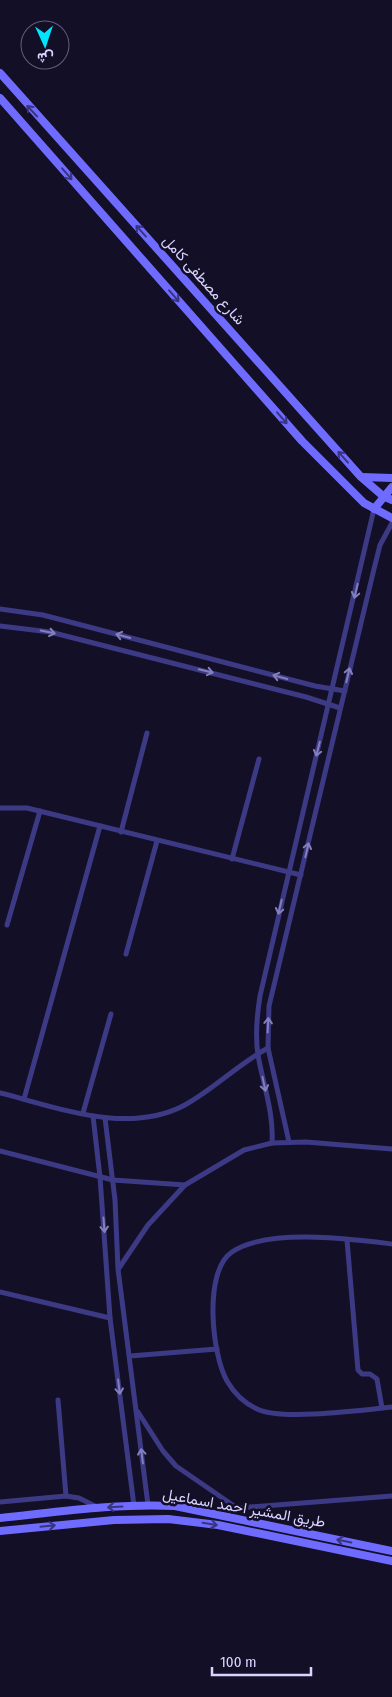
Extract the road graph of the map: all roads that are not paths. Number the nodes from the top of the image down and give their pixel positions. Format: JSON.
{"nodes":[{"id":1,"x":0,"y":73,"type":"edge"},
{"id":2,"x":0,"y":98,"type":"edge"},
{"id":3,"x":361,"y":477,"type":"junction"},
{"id":4,"x":392,"y":478,"type":"edge"},
{"id":5,"x":392,"y":487,"type":"edge"},
{"id":6,"x":383,"y":496,"type":"junction"},
{"id":7,"x":392,"y":500,"type":"edge"},
{"id":8,"x":374,"y":509,"type":"junction"},
{"id":9,"x":392,"y":518,"type":"edge"},
{"id":10,"x":392,"y":523,"type":"edge"},
{"id":11,"x":362,"y":566,"type":"junction"},
{"id":12,"x":374,"y":569,"type":"junction"},
{"id":13,"x":0,"y":609,"type":"edge"},
{"id":14,"x":0,"y":626,"type":"edge"},
{"id":15,"x":334,"y":688,"type":"junction"},
{"id":16,"x":344,"y":691,"type":"junction"},
{"id":17,"x":328,"y":705,"type":"junction"},
{"id":18,"x":340,"y":708,"type":"junction"},
{"id":19,"x":146,"y":733,"type":"dead end"},
{"id":20,"x":260,"y":759,"type":"dead end"},
{"id":21,"x":0,"y":808,"type":"edge"},
{"id":22,"x":40,"y":811,"type":"junction"},
{"id":23,"x":100,"y":826,"type":"junction"},
{"id":24,"x":121,"y":832,"type":"junction"},
{"id":25,"x":157,"y":841,"type":"junction"},
{"id":26,"x":232,"y":859,"type":"junction"},
{"id":27,"x":288,"y":872,"type":"junction"},
{"id":28,"x":301,"y":875,"type":"junction"},
{"id":29,"x":7,"y":925,"type":"dead end"},
{"id":30,"x":126,"y":954,"type":"dead end"},
{"id":31,"x":111,"y":1014,"type":"dead end"},
{"id":32,"x":268,"y":1048,"type":"junction"},
{"id":33,"x":258,"y":1053,"type":"junction"},
{"id":34,"x":0,"y":1093,"type":"edge"},
{"id":35,"x":24,"y":1099,"type":"junction"},
{"id":36,"x":83,"y":1113,"type":"junction"},
{"id":37,"x":93,"y":1116,"type":"junction"},
{"id":38,"x":106,"y":1118,"type":"junction"},
{"id":39,"x":289,"y":1142,"type":"junction"},
{"id":40,"x":272,"y":1143,"type":"junction"},
{"id":41,"x":392,"y":1149,"type":"edge"},
{"id":42,"x":0,"y":1151,"type":"edge"},
{"id":43,"x":100,"y":1177,"type":"junction"},
{"id":44,"x":113,"y":1180,"type":"junction"},
{"id":45,"x":186,"y":1184,"type":"junction"},
{"id":46,"x":347,"y":1240,"type":"junction"},
{"id":47,"x":392,"y":1244,"type":"edge"},
{"id":48,"x":118,"y":1269,"type":"junction"},
{"id":49,"x":0,"y":1292,"type":"edge"},
{"id":50,"x":110,"y":1318,"type":"junction"},
{"id":51,"x":216,"y":1349,"type":"junction"},
{"id":52,"x":130,"y":1356,"type":"junction"},
{"id":53,"x":58,"y":1400,"type":"dead end"},
{"id":54,"x":382,"y":1408,"type":"junction"},
{"id":55,"x":392,"y":1408,"type":"edge"},
{"id":56,"x":136,"y":1410,"type":"junction"},
{"id":57,"x":66,"y":1496,"type":"junction"},
{"id":58,"x":392,"y":1496,"type":"edge"},
{"id":59,"x":0,"y":1502,"type":"edge"},
{"id":60,"x":150,"y":1505,"type":"junction"},
{"id":61,"x":134,"y":1506,"type":"junction"},
{"id":62,"x":98,"y":1508,"type":"junction"},
{"id":63,"x":237,"y":1508,"type":"junction"},
{"id":64,"x":0,"y":1518,"type":"edge"},
{"id":65,"x":234,"y":1518,"type":"junction"},
{"id":66,"x":152,"y":1519,"type":"junction"},
{"id":67,"x":0,"y":1532,"type":"edge"},
{"id":68,"x":392,"y":1551,"type":"edge"},
{"id":69,"x":392,"y":1561,"type":"edge"}],
"edges":[{"from":3,"to":1,"type":"street","name":"شارع مصطفى كامل","one_way":true},
{"from":2,"to":8,"type":"street","one_way":true},
{"from":3,"to":4,"type":"street"},
{"from":3,"to":6,"type":"street","name":"شارع مصطفى كامل"},
{"from":5,"to":6,"type":"street"},
{"from":6,"to":7,"type":"street","name":"شارع مصطفى كامل"},
{"from":6,"to":8,"type":"street"},
{"from":8,"to":9,"type":"street"},
{"from":8,"to":11,"type":"street"},
{"from":10,"to":12,"type":"street"},
{"from":11,"to":12,"type":"street"},
{"from":11,"to":15,"type":"street","one_way":true},
{"from":16,"to":12,"type":"street","one_way":true},
{"from":15,"to":13,"type":"street","one_way":true},
{"from":14,"to":17,"type":"street","one_way":true},
{"from":15,"to":16,"type":"street"},
{"from":15,"to":17,"type":"street"},
{"from":16,"to":18,"type":"street"},
{"from":17,"to":18,"type":"street"},
{"from":17,"to":27,"type":"street","one_way":true},
{"from":28,"to":18,"type":"street","one_way":true},
{"from":19,"to":24,"type":"street"},
{"from":20,"to":26,"type":"street"},
{"from":21,"to":22,"type":"street"},
{"from":22,"to":23,"type":"street"},
{"from":22,"to":29,"type":"street"},
{"from":23,"to":24,"type":"street"},
{"from":23,"to":35,"type":"street"},
{"from":24,"to":25,"type":"street"},
{"from":25,"to":26,"type":"street"},
{"from":25,"to":30,"type":"street"},
{"from":26,"to":27,"type":"street"},
{"from":27,"to":28,"type":"street"},
{"from":27,"to":33,"type":"street","one_way":true},
{"from":32,"to":28,"type":"street","one_way":true},
{"from":31,"to":36,"type":"street"},
{"from":32,"to":33,"type":"street"},
{"from":32,"to":39,"type":"street"},
{"from":33,"to":38,"type":"street"},
{"from":33,"to":40,"type":"street","one_way":true},
{"from":34,"to":35,"type":"street"},
{"from":35,"to":36,"type":"street"},
{"from":36,"to":37,"type":"street"},
{"from":37,"to":38,"type":"street"},
{"from":37,"to":43,"type":"street"},
{"from":38,"to":44,"type":"street"},
{"from":39,"to":40,"type":"street"},
{"from":39,"to":41,"type":"street"},
{"from":40,"to":45,"type":"street"},
{"from":42,"to":43,"type":"street"},
{"from":43,"to":44,"type":"street"},
{"from":43,"to":50,"type":"street","one_way":true},
{"from":44,"to":45,"type":"street"},
{"from":44,"to":48,"type":"street"},
{"from":45,"to":48,"type":"street"},
{"from":46,"to":47,"type":"street"},
{"from":46,"to":51,"type":"street"},
{"from":46,"to":54,"type":"street"},
{"from":48,"to":52,"type":"street"},
{"from":49,"to":50,"type":"street"},
{"from":50,"to":61,"type":"street","one_way":true},
{"from":51,"to":52,"type":"street"},
{"from":51,"to":54,"type":"street"},
{"from":52,"to":56,"type":"street"},
{"from":53,"to":57,"type":"street"},
{"from":54,"to":55,"type":"street"},
{"from":60,"to":56,"type":"street","one_way":true},
{"from":56,"to":63,"type":"street"},
{"from":57,"to":59,"type":"street"},
{"from":57,"to":62,"type":"street"},
{"from":58,"to":63,"type":"street"},
{"from":60,"to":61,"type":"street","name":"طريق المشير احمد اسماعيل"},
{"from":60,"to":65,"type":"street","name":"طريق المشير احمد اسماعيل"},
{"from":60,"to":66,"type":"street"},
{"from":61,"to":62,"type":"street","name":"طريق المشير احمد اسماعيل","one_way":true},
{"from":62,"to":64,"type":"street","name":"طريق المشير احمد اسماعيل"},
{"from":63,"to":65,"type":"street"},
{"from":68,"to":65,"type":"street","name":"طريق المشير احمد اسماعيل","one_way":true},
{"from":67,"to":66,"type":"street","name":"طريق المشير احمد اسماعيل","one_way":true},
{"from":66,"to":69,"type":"street","name":"طريق المشير احمد اسماعيل","one_way":true}]}
